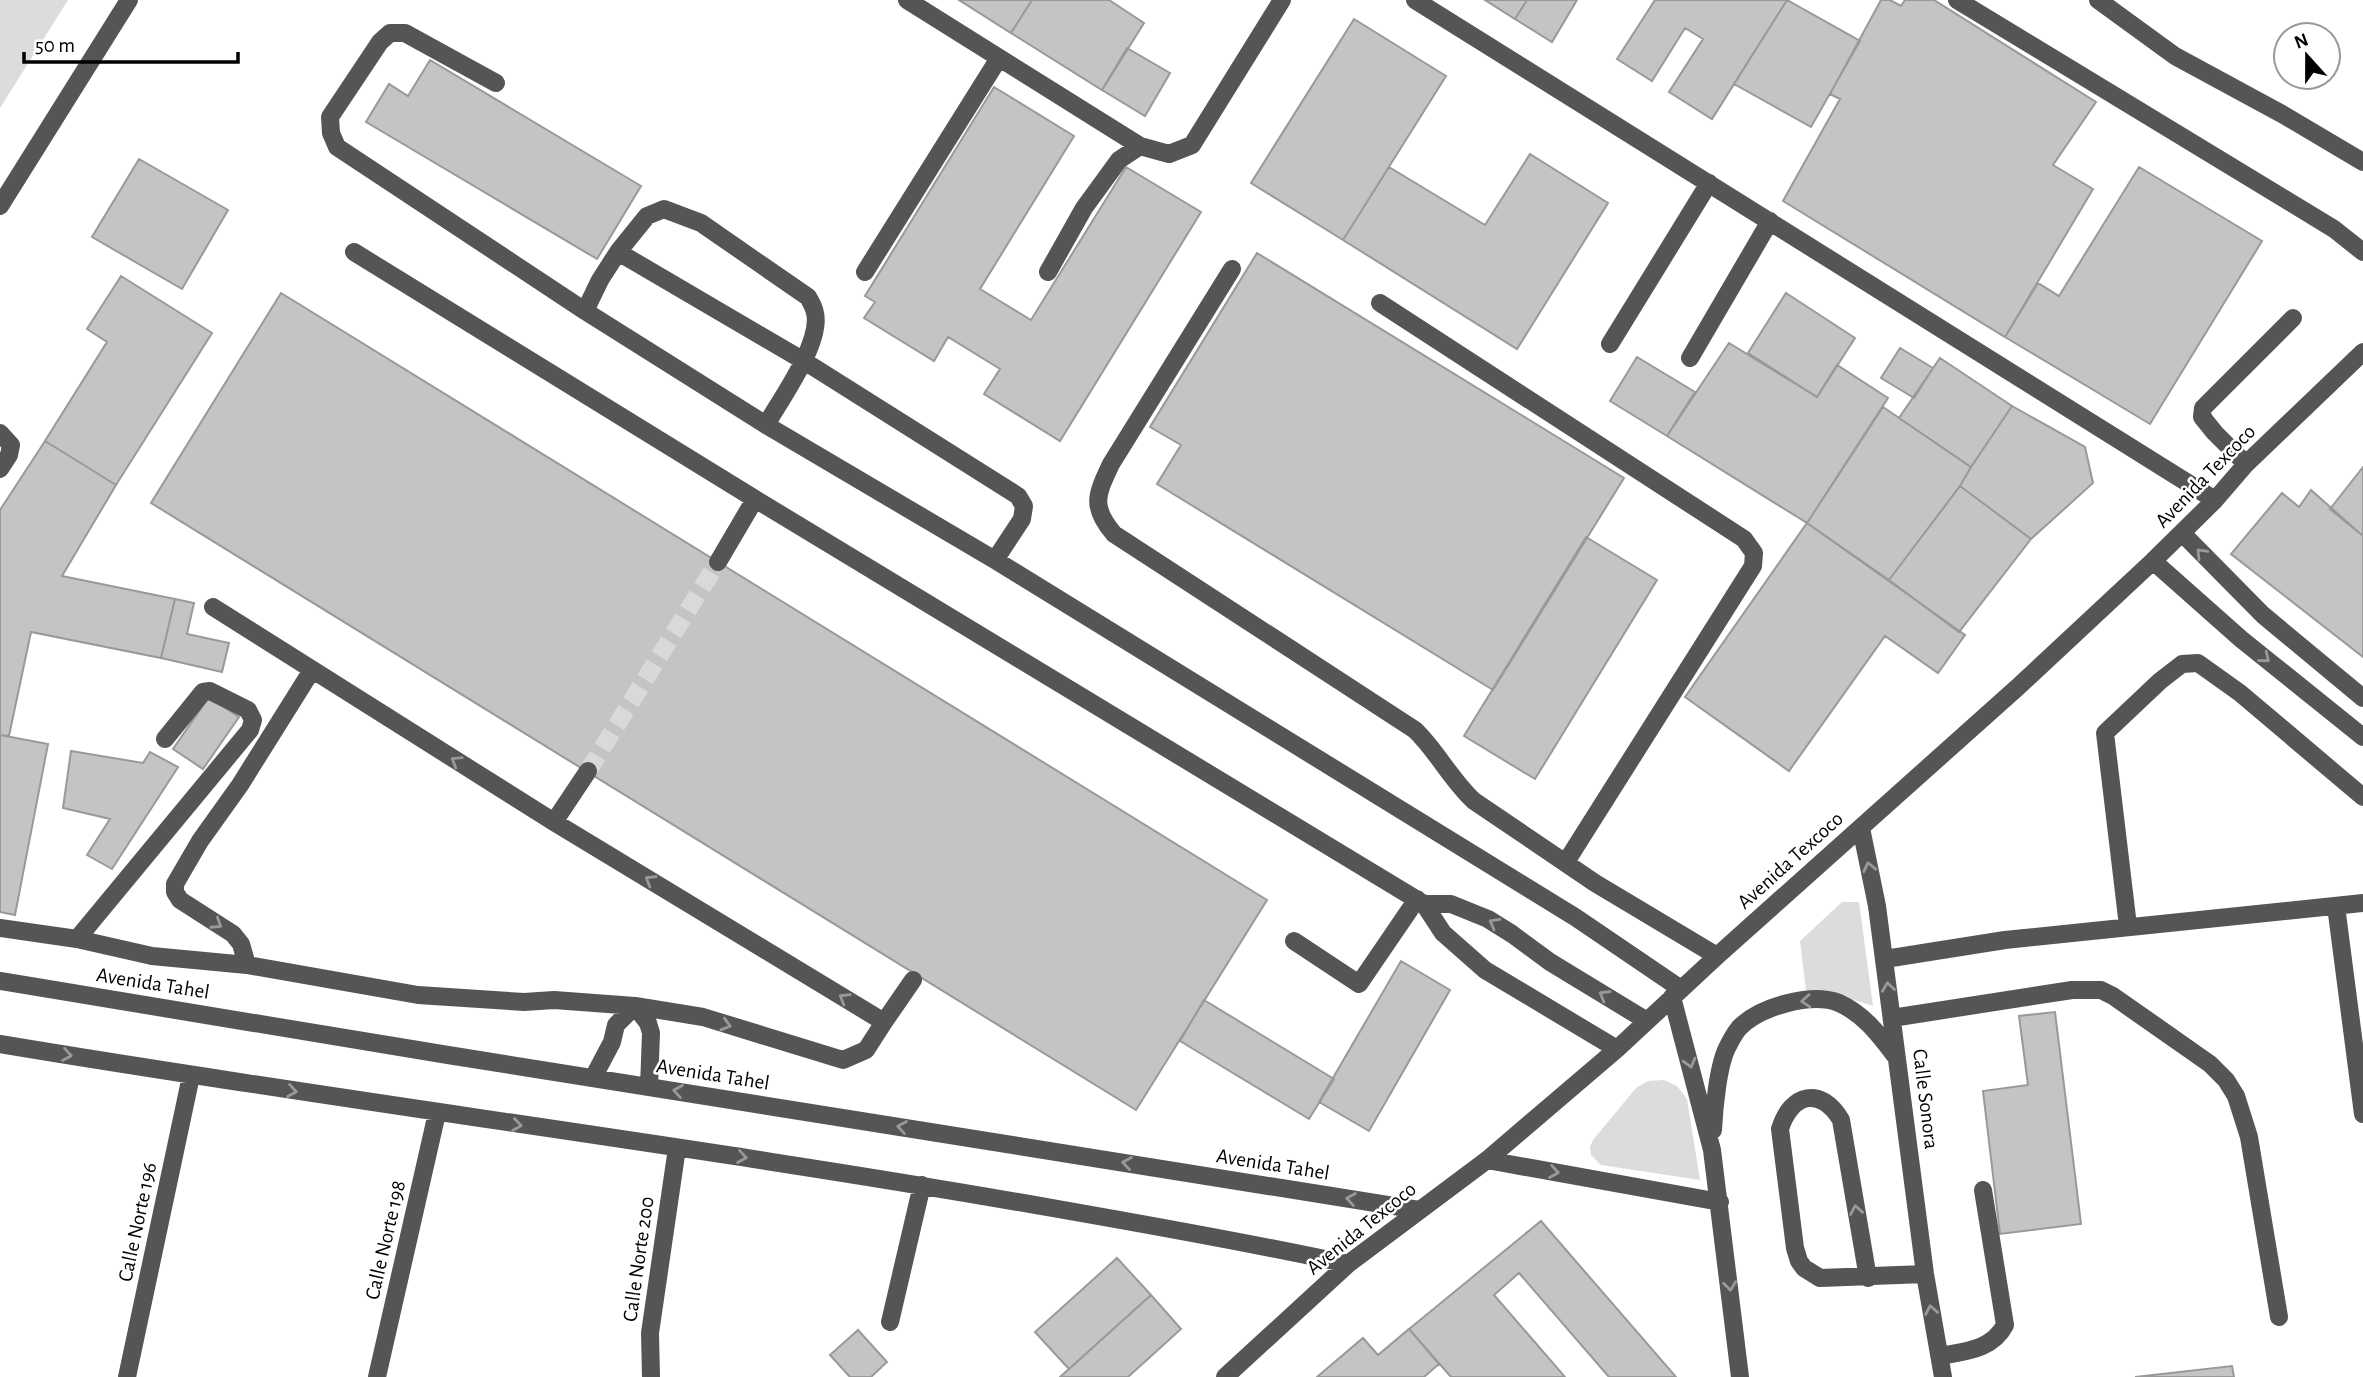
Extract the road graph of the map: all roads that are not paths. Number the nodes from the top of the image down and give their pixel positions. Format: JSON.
{"nodes":[{"id":1,"x":129,"y":0,"type":"edge"},
{"id":2,"x":907,"y":0,"type":"edge"},
{"id":3,"x":1282,"y":0,"type":"edge"},
{"id":4,"x":1415,"y":0,"type":"edge"},
{"id":5,"x":1957,"y":0,"type":"edge"},
{"id":6,"x":2098,"y":0,"type":"edge"},
{"id":7,"x":999,"y":58,"type":"junction"},
{"id":8,"x":496,"y":83,"type":"dead end"},
{"id":9,"x":1140,"y":146,"type":"junction"},
{"id":10,"x":2363,"y":162,"type":"edge"},
{"id":11,"x":1709,"y":183,"type":"junction"},
{"id":12,"x":0,"y":206,"type":"edge"},
{"id":13,"x":1770,"y":221,"type":"junction"},
{"id":14,"x":354,"y":252,"type":"dead end"},
{"id":15,"x":618,"y":252,"type":"junction"},
{"id":16,"x":2363,"y":252,"type":"edge"},
{"id":17,"x":1232,"y":269,"type":"dead end"},
{"id":18,"x":865,"y":272,"type":"dead end"},
{"id":19,"x":1048,"y":272,"type":"dead end"},
{"id":20,"x":1380,"y":303,"type":"dead end"},
{"id":21,"x":585,"y":311,"type":"junction"},
{"id":22,"x":2293,"y":318,"type":"dead end"},
{"id":23,"x":1610,"y":344,"type":"dead end"},
{"id":24,"x":2363,"y":352,"type":"edge"},
{"id":25,"x":1690,"y":358,"type":"dead end"},
{"id":26,"x":804,"y":361,"type":"junction"},
{"id":27,"x":766,"y":425,"type":"junction"},
{"id":28,"x":0,"y":433,"type":"edge"},
{"id":29,"x":2246,"y":464,"type":"junction"},
{"id":30,"x":0,"y":469,"type":"edge"},
{"id":31,"x":755,"y":499,"type":"junction"},
{"id":32,"x":2215,"y":500,"type":"junction"},
{"id":33,"x":2182,"y":533,"type":"junction"},
{"id":34,"x":995,"y":560,"type":"junction"},
{"id":35,"x":2153,"y":561,"type":"junction"},
{"id":36,"x":718,"y":562,"type":"tunnel mouth"},
{"id":37,"x":213,"y":607,"type":"dead end"},
{"id":38,"x":2263,"y":615,"type":"junction"},
{"id":39,"x":2241,"y":639,"type":"junction"},
{"id":40,"x":312,"y":670,"type":"junction"},
{"id":41,"x":2363,"y":698,"type":"edge"},
{"id":42,"x":2362,"y":734,"type":"edge"},
{"id":43,"x":165,"y":738,"type":"dead end"},
{"id":44,"x":588,"y":771,"type":"tunnel mouth"},
{"id":45,"x":2363,"y":797,"type":"edge"},
{"id":46,"x":554,"y":822,"type":"junction"},
{"id":47,"x":1861,"y":828,"type":"junction"},
{"id":48,"x":1566,"y":862,"type":"junction"},
{"id":49,"x":1420,"y":902,"type":"junction"},
{"id":50,"x":2363,"y":903,"type":"edge"},
{"id":51,"x":2336,"y":906,"type":"junction"},
{"id":52,"x":2128,"y":926,"type":"junction"},
{"id":53,"x":0,"y":928,"type":"edge"},
{"id":54,"x":77,"y":939,"type":"junction"},
{"id":55,"x":1294,"y":942,"type":"dead end"},
{"id":56,"x":1717,"y":956,"type":"junction"},
{"id":57,"x":1885,"y":959,"type":"junction"},
{"id":58,"x":247,"y":965,"type":"junction"},
{"id":59,"x":913,"y":980,"type":"dead end"},
{"id":60,"x":0,"y":981,"type":"edge"},
{"id":61,"x":1677,"y":993,"type":"junction"},
{"id":62,"x":635,"y":1006,"type":"junction"},
{"id":63,"x":1892,"y":1018,"type":"junction"},
{"id":64,"x":1647,"y":1021,"type":"junction"},
{"id":65,"x":884,"y":1022,"type":"junction"},
{"id":66,"x":0,"y":1044,"type":"edge"},
{"id":67,"x":1616,"y":1049,"type":"junction"},
{"id":68,"x":1898,"y":1060,"type":"junction"},
{"id":69,"x":191,"y":1076,"type":"junction"},
{"id":70,"x":593,"y":1077,"type":"junction"},
{"id":71,"x":649,"y":1087,"type":"junction"},
{"id":72,"x":437,"y":1113,"type":"junction"},
{"id":73,"x":2363,"y":1114,"type":"edge"},
{"id":74,"x":677,"y":1147,"type":"junction"},
{"id":75,"x":1712,"y":1150,"type":"junction"},
{"id":76,"x":1487,"y":1160,"type":"junction"},
{"id":77,"x":922,"y":1185,"type":"junction"},
{"id":78,"x":1983,"y":1190,"type":"dead end"},
{"id":79,"x":1720,"y":1202,"type":"junction"},
{"id":80,"x":1419,"y":1210,"type":"junction"},
{"id":81,"x":1348,"y":1264,"type":"junction"},
{"id":82,"x":1925,"y":1274,"type":"junction"},
{"id":83,"x":1868,"y":1278,"type":"junction"},
{"id":84,"x":2279,"y":1317,"type":"dead end"},
{"id":85,"x":890,"y":1322,"type":"dead end"},
{"id":86,"x":1940,"y":1356,"type":"junction"},
{"id":87,"x":127,"y":1377,"type":"edge"},
{"id":88,"x":377,"y":1377,"type":"edge"},
{"id":89,"x":651,"y":1377,"type":"edge"},
{"id":90,"x":1224,"y":1377,"type":"edge"},
{"id":91,"x":1740,"y":1377,"type":"edge"},
{"id":92,"x":1943,"y":1377,"type":"edge"}],
"edges":[{"from":1,"to":12,"type":"street"},
{"from":2,"to":7,"type":"street"},
{"from":3,"to":9,"type":"street"},
{"from":4,"to":11,"type":"street"},
{"from":5,"to":16,"type":"street"},
{"from":6,"to":10,"type":"street"},
{"from":7,"to":9,"type":"street"},
{"from":7,"to":18,"type":"street"},
{"from":8,"to":21,"type":"street"},
{"from":9,"to":19,"type":"street"},
{"from":11,"to":13,"type":"street"},
{"from":11,"to":23,"type":"street"},
{"from":13,"to":25,"type":"street"},
{"from":13,"to":32,"type":"street"},
{"from":14,"to":31,"type":"street"},
{"from":15,"to":21,"type":"street"},
{"from":15,"to":26,"type":"street"},
{"from":15,"to":26,"type":"street"},
{"from":17,"to":48,"type":"street"},
{"from":20,"to":48,"type":"street"},
{"from":21,"to":27,"type":"street"},
{"from":22,"to":29,"type":"street"},
{"from":24,"to":29,"type":"street","name":"Avenida Texcoco"},
{"from":26,"to":27,"type":"street"},
{"from":26,"to":34,"type":"street"},
{"from":27,"to":34,"type":"street"},
{"from":28,"to":30,"type":"street"},
{"from":29,"to":32,"type":"street","name":"Avenida Texcoco"},
{"from":31,"to":36,"type":"street"},
{"from":31,"to":49,"type":"street"},
{"from":32,"to":33,"type":"street","name":"Avenida Texcoco"},
{"from":33,"to":35,"type":"street","name":"Avenida Texcoco"},
{"from":38,"to":33,"type":"street","one_way":true},
{"from":34,"to":61,"type":"street"},
{"from":35,"to":39,"type":"street"},
{"from":35,"to":47,"type":"street","name":"Avenida Texcoco"},
{"from":37,"to":40,"type":"street"},
{"from":38,"to":39,"type":"street"},
{"from":38,"to":41,"type":"street"},
{"from":39,"to":42,"type":"street","one_way":true},
{"from":46,"to":40,"type":"street","one_way":true},
{"from":40,"to":58,"type":"street","one_way":true},
{"from":43,"to":54,"type":"street"},
{"from":44,"to":46,"type":"street"},
{"from":45,"to":52,"type":"street"},
{"from":65,"to":46,"type":"street","one_way":true},
{"from":47,"to":56,"type":"street","name":"Avenida Texcoco"},
{"from":57,"to":47,"type":"street","name":"Calle Sonora","one_way":true},
{"from":48,"to":56,"type":"street"},
{"from":49,"to":55,"type":"street"},
{"from":64,"to":49,"type":"street","one_way":true},
{"from":49,"to":67,"type":"street"},
{"from":50,"to":51,"type":"street"},
{"from":51,"to":52,"type":"street"},
{"from":51,"to":73,"type":"street"},
{"from":52,"to":57,"type":"street"},
{"from":53,"to":54,"type":"street"},
{"from":54,"to":58,"type":"street"},
{"from":56,"to":61,"type":"street","name":"Avenida Texcoco"},
{"from":63,"to":57,"type":"street","name":"Calle Sonora","one_way":true},
{"from":58,"to":62,"type":"street"},
{"from":59,"to":65,"type":"street"},
{"from":60,"to":70,"type":"street","name":"Avenida Tahel"},
{"from":61,"to":64,"type":"street","name":"Avenida Texcoco"},
{"from":61,"to":75,"type":"street","one_way":true},
{"from":62,"to":65,"type":"street","one_way":true},
{"from":62,"to":70,"type":"street"},
{"from":62,"to":71,"type":"street"},
{"from":63,"to":68,"type":"street","name":"Calle Sonora"},
{"from":63,"to":84,"type":"street"},
{"from":64,"to":67,"type":"street","name":"Avenida Texcoco"},
{"from":66,"to":69,"type":"street","one_way":true},
{"from":67,"to":76,"type":"street","name":"Avenida Texcoco"},
{"from":68,"to":75,"type":"street","one_way":true},
{"from":68,"to":82,"type":"street","name":"Calle Sonora"},
{"from":69,"to":72,"type":"street","one_way":true},
{"from":69,"to":87,"type":"street","name":"Calle Norte 196"},
{"from":70,"to":71,"type":"street","name":"Avenida Tahel"},
{"from":80,"to":71,"type":"street","name":"Avenida Tahel","one_way":true},
{"from":72,"to":74,"type":"street","one_way":true},
{"from":72,"to":88,"type":"street","name":"Calle Norte 198"},
{"from":74,"to":77,"type":"street","one_way":true},
{"from":74,"to":89,"type":"street","name":"Calle Norte 200"},
{"from":75,"to":79,"type":"street"},
{"from":76,"to":79,"type":"street","one_way":true},
{"from":76,"to":80,"type":"street","name":"Avenida Texcoco"},
{"from":77,"to":81,"type":"street"},
{"from":77,"to":85,"type":"street"},
{"from":78,"to":86,"type":"street"},
{"from":79,"to":91,"type":"street","one_way":true},
{"from":80,"to":81,"type":"street","name":"Avenida Texcoco"},
{"from":81,"to":90,"type":"street","name":"Avenida Texcoco"},
{"from":82,"to":83,"type":"street"},
{"from":86,"to":82,"type":"street","name":"Calle Sonora","one_way":true},
{"from":83,"to":83,"type":"street","one_way":true},
{"from":86,"to":92,"type":"street","name":"Calle Sonora"}]}
